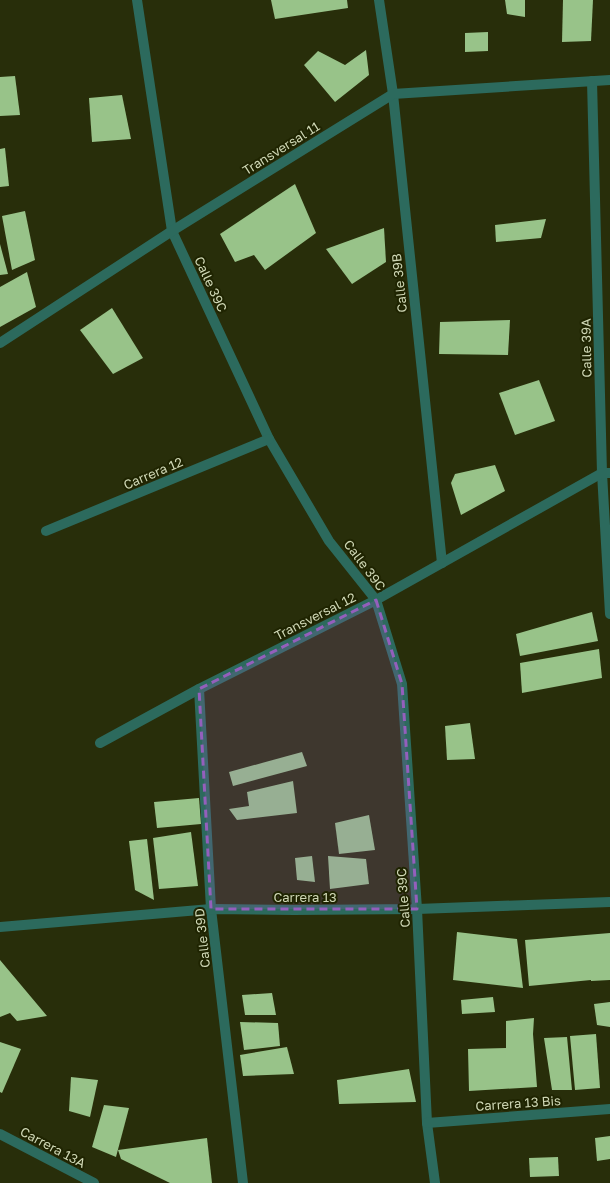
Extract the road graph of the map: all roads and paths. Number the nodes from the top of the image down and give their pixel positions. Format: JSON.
{"nodes":[{"id":1,"x":137,"y":0,"type":"edge"},
{"id":2,"x":379,"y":0,"type":"edge"},
{"id":3,"x":610,"y":80,"type":"edge"},
{"id":4,"x":592,"y":81,"type":"junction"},
{"id":5,"x":393,"y":94,"type":"junction"},
{"id":6,"x":172,"y":231,"type":"junction"},
{"id":7,"x":0,"y":343,"type":"edge"},
{"id":8,"x":269,"y":439,"type":"junction"},
{"id":9,"x":606,"y":473,"type":"edge"},
{"id":10,"x":46,"y":531,"type":"dead end"},
{"id":11,"x":442,"y":563,"type":"junction"},
{"id":12,"x":376,"y":600,"type":"junction"},
{"id":13,"x":610,"y":614,"type":"edge"},
{"id":14,"x":199,"y":689,"type":"junction"},
{"id":15,"x":100,"y":743,"type":"dead end"},
{"id":16,"x":610,"y":902,"type":"edge"},
{"id":17,"x":417,"y":908,"type":"junction"},
{"id":18,"x":211,"y":909,"type":"junction"},
{"id":19,"x":0,"y":928,"type":"edge"},
{"id":20,"x":610,"y":1109,"type":"edge"},
{"id":21,"x":428,"y":1123,"type":"junction"},
{"id":22,"x":0,"y":1134,"type":"edge"},
{"id":23,"x":94,"y":1183,"type":"edge"},
{"id":24,"x":243,"y":1183,"type":"edge"},
{"id":25,"x":435,"y":1183,"type":"edge"}],
"edges":[{"from":1,"to":6,"type":"street","name":"Calle 39C"},
{"from":2,"to":5,"type":"street","name":"Calle 39B"},
{"from":3,"to":4,"type":"street","name":"Transversal 11"},
{"from":4,"to":5,"type":"street","name":"Transversal 11"},
{"from":4,"to":9,"type":"street","name":"Calle 39A"},
{"from":5,"to":6,"type":"street","name":"Transversal 11"},
{"from":5,"to":11,"type":"street","name":"Calle 39B"},
{"from":6,"to":7,"type":"street","name":"Transversal 11"},
{"from":6,"to":8,"type":"street","name":"Calle 39C"},
{"from":8,"to":10,"type":"street","name":"Carrera 12"},
{"from":8,"to":12,"type":"street","name":"Calle 39C"},
{"from":9,"to":11,"type":"street","name":"Transversal 12"},
{"from":9,"to":13,"type":"street","name":"Calle 39A"},
{"from":11,"to":12,"type":"street","name":"Transversal 12"},
{"from":12,"to":14,"type":"street","name":"Transversal 12"},
{"from":12,"to":17,"type":"street","name":"Calle 39C"},
{"from":14,"to":15,"type":"street","name":"Transversal 12"},
{"from":14,"to":18,"type":"street","name":"Calle 39D"},
{"from":16,"to":17,"type":"street","name":"Carrera 13"},
{"from":17,"to":18,"type":"street","name":"Carrera 13"},
{"from":17,"to":21,"type":"street","name":"Calle 39C"},
{"from":18,"to":19,"type":"street","name":"Carrera 13"},
{"from":18,"to":24,"type":"street","name":"Calle 39D"},
{"from":20,"to":21,"type":"street","name":"Carrera 13 Bis"},
{"from":21,"to":25,"type":"street","name":"Calle 39C"},
{"from":22,"to":23,"type":"street","name":"Carrera 13A"}]}
